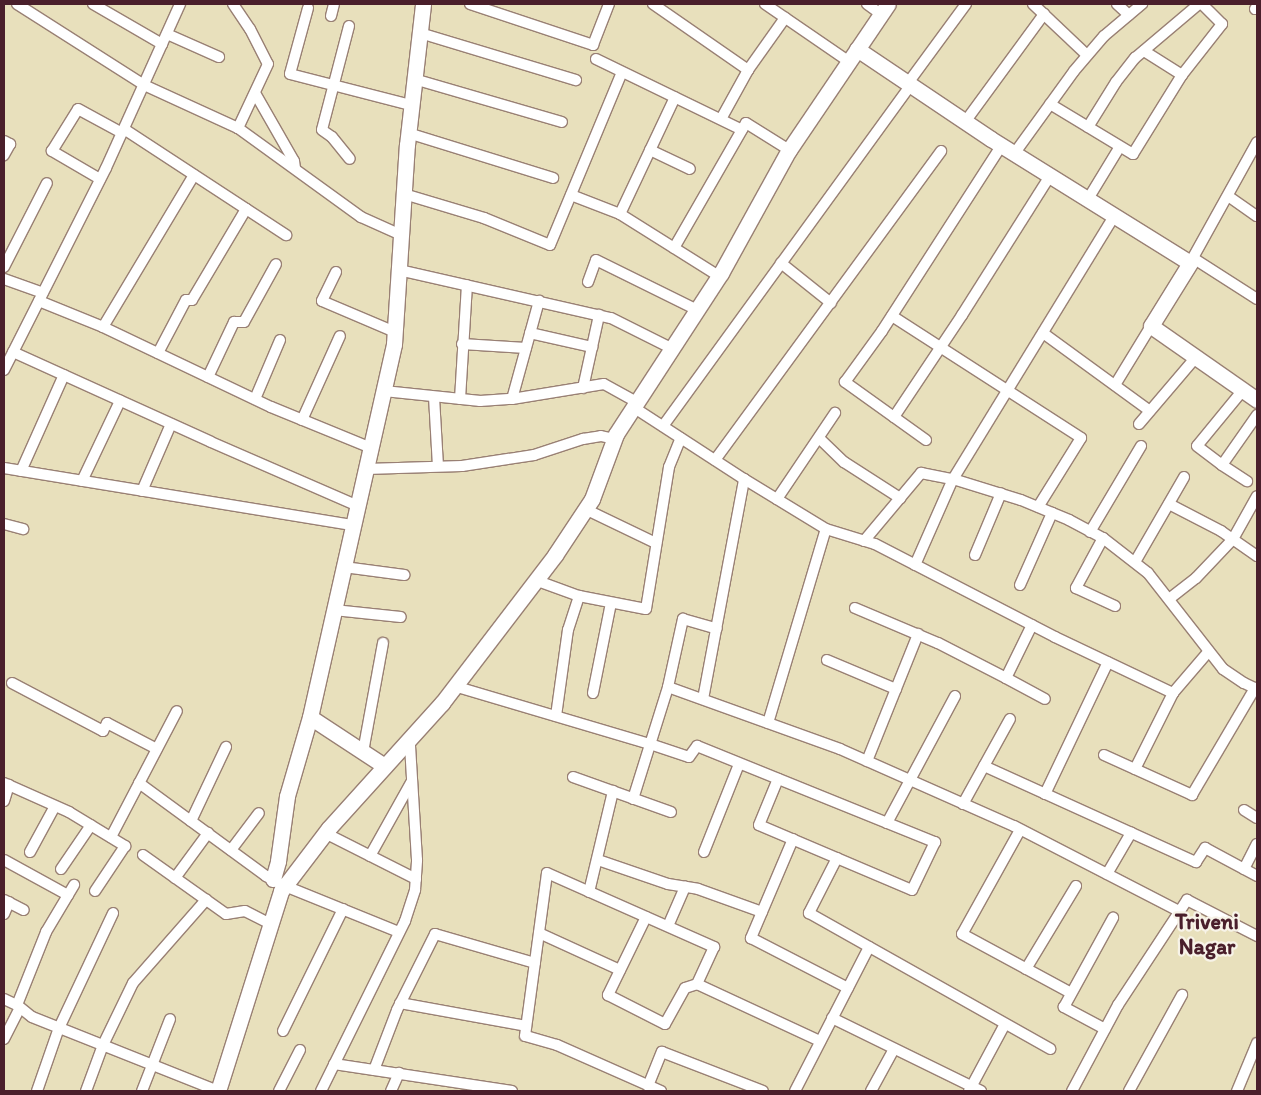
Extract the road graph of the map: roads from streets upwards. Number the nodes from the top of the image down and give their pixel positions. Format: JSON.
{"nodes":[{"id":1,"x":17,"y":4,"type":"edge"},
{"id":2,"x":180,"y":4,"type":"edge"},
{"id":3,"x":233,"y":4,"type":"edge"},
{"id":4,"x":334,"y":4,"type":"edge"},
{"id":5,"x":423,"y":4,"type":"edge"},
{"id":6,"x":470,"y":4,"type":"edge"},
{"id":7,"x":609,"y":4,"type":"edge"},
{"id":8,"x":654,"y":4,"type":"edge"},
{"id":9,"x":765,"y":4,"type":"edge"},
{"id":10,"x":867,"y":4,"type":"edge"},
{"id":11,"x":966,"y":4,"type":"edge"},
{"id":12,"x":1033,"y":4,"type":"edge"},
{"id":13,"x":1117,"y":4,"type":"edge"},
{"id":14,"x":1142,"y":4,"type":"edge"},
{"id":15,"x":1201,"y":4,"type":"edge"},
{"id":16,"x":99,"y":5,"type":"edge"},
{"id":17,"x":308,"y":8,"type":"dead end"},
{"id":18,"x":884,"y":9,"type":"edge"},
{"id":19,"x":1044,"y":14,"type":"junction"},
{"id":20,"x":1129,"y":15,"type":"junction"},
{"id":21,"x":331,"y":16,"type":"dead end"},
{"id":22,"x":785,"y":18,"type":"junction"},
{"id":23,"x":349,"y":26,"type":"dead end"},
{"id":24,"x":420,"y":33,"type":"junction"},
{"id":25,"x":167,"y":34,"type":"junction"},
{"id":26,"x":162,"y":44,"type":"junction"},
{"id":27,"x":1144,"y":51,"type":"junction"},
{"id":28,"x":853,"y":55,"type":"junction"},
{"id":29,"x":1087,"y":56,"type":"junction"},
{"id":30,"x":218,"y":57,"type":"dead end"},
{"id":31,"x":596,"y":60,"type":"dead end"},
{"id":32,"x":748,"y":70,"type":"junction"},
{"id":33,"x":622,"y":72,"type":"junction"},
{"id":34,"x":1182,"y":75,"type":"junction"},
{"id":35,"x":414,"y":79,"type":"junction"},
{"id":36,"x":576,"y":80,"type":"dead end"},
{"id":37,"x":909,"y":84,"type":"junction"},
{"id":38,"x":144,"y":85,"type":"junction"},
{"id":39,"x":334,"y":85,"type":"junction"},
{"id":40,"x":255,"y":94,"type":"junction"},
{"id":41,"x":675,"y":97,"type":"junction"},
{"id":42,"x":411,"y":104,"type":"junction"},
{"id":43,"x":1050,"y":104,"type":"junction"},
{"id":44,"x":721,"y":119,"type":"junction"},
{"id":45,"x":562,"y":122,"type":"dead end"},
{"id":46,"x":965,"y":122,"type":"junction"},
{"id":47,"x":1088,"y":127,"type":"junction"},
{"id":48,"x":238,"y":128,"type":"junction"},
{"id":49,"x":742,"y":130,"type":"junction"},
{"id":50,"x":122,"y":131,"type":"junction"},
{"id":51,"x":408,"y":133,"type":"junction"},
{"id":52,"x":4,"y":140,"type":"edge"},
{"id":53,"x":1257,"y":142,"type":"edge"},
{"id":54,"x":1120,"y":148,"type":"junction"},
{"id":55,"x":650,"y":150,"type":"junction"},
{"id":56,"x":789,"y":150,"type":"junction"},
{"id":57,"x":1008,"y":150,"type":"junction"},
{"id":58,"x":940,"y":151,"type":"dead end"},
{"id":59,"x":4,"y":155,"type":"edge"},
{"id":60,"x":350,"y":159,"type":"dead end"},
{"id":61,"x":295,"y":168,"type":"junction"},
{"id":62,"x":690,"y":170,"type":"dead end"},
{"id":63,"x":194,"y":175,"type":"junction"},
{"id":64,"x":1050,"y":176,"type":"junction"},
{"id":65,"x":553,"y":178,"type":"dead end"},
{"id":66,"x":100,"y":179,"type":"junction"},
{"id":67,"x":47,"y":183,"type":"dead end"},
{"id":68,"x":404,"y":194,"type":"junction"},
{"id":69,"x":571,"y":195,"type":"junction"},
{"id":70,"x":1228,"y":196,"type":"junction"},
{"id":71,"x":1088,"y":199,"type":"junction"},
{"id":72,"x":246,"y":209,"type":"junction"},
{"id":73,"x":620,"y":214,"type":"junction"},
{"id":74,"x":1114,"y":216,"type":"junction"},
{"id":75,"x":1257,"y":216,"type":"edge"},
{"id":76,"x":286,"y":235,"type":"dead end"},
{"id":77,"x":401,"y":235,"type":"junction"},
{"id":78,"x":674,"y":248,"type":"junction"},
{"id":79,"x":1192,"y":260,"type":"junction"},
{"id":80,"x":782,"y":263,"type":"junction"},
{"id":81,"x":276,"y":264,"type":"dead end"},
{"id":82,"x":4,"y":267,"type":"edge"},
{"id":83,"x":399,"y":270,"type":"junction"},
{"id":84,"x":336,"y":272,"type":"dead end"},
{"id":85,"x":719,"y":276,"type":"junction"},
{"id":86,"x":4,"y":279,"type":"edge"},
{"id":87,"x":588,"y":282,"type":"dead end"},
{"id":88,"x":467,"y":285,"type":"junction"},
{"id":89,"x":41,"y":297,"type":"junction"},
{"id":90,"x":1257,"y":299,"type":"edge"},
{"id":91,"x":539,"y":302,"type":"junction"},
{"id":92,"x":831,"y":303,"type":"junction"},
{"id":93,"x":696,"y":310,"type":"junction"},
{"id":94,"x":599,"y":315,"type":"junction"},
{"id":95,"x":892,"y":316,"type":"junction"},
{"id":96,"x":1151,"y":326,"type":"junction"},
{"id":97,"x":103,"y":327,"type":"junction"},
{"id":98,"x":394,"y":332,"type":"junction"},
{"id":99,"x":530,"y":333,"type":"junction"},
{"id":100,"x":1043,"y":333,"type":"junction"},
{"id":101,"x":340,"y":336,"type":"dead end"},
{"id":102,"x":280,"y":340,"type":"dead end"},
{"id":103,"x":462,"y":344,"type":"junction"},
{"id":104,"x":592,"y":346,"type":"junction"},
{"id":105,"x":526,"y":348,"type":"junction"},
{"id":106,"x":671,"y":348,"type":"junction"},
{"id":107,"x":940,"y":348,"type":"junction"},
{"id":108,"x":13,"y":352,"type":"junction"},
{"id":109,"x":158,"y":353,"type":"junction"},
{"id":110,"x":1196,"y":357,"type":"junction"},
{"id":111,"x":4,"y":370,"type":"edge"},
{"id":112,"x":64,"y":375,"type":"junction"},
{"id":113,"x":208,"y":377,"type":"junction"},
{"id":114,"x":1115,"y":385,"type":"junction"},
{"id":115,"x":583,"y":388,"type":"junction"},
{"id":116,"x":1243,"y":390,"type":"junction"},
{"id":117,"x":384,"y":391,"type":"junction"},
{"id":118,"x":1008,"y":392,"type":"junction"},
{"id":119,"x":434,"y":396,"type":"junction"},
{"id":120,"x":255,"y":399,"type":"junction"},
{"id":121,"x":460,"y":399,"type":"junction"},
{"id":122,"x":512,"y":399,"type":"junction"},
{"id":123,"x":1257,"y":400,"type":"edge"},
{"id":124,"x":120,"y":401,"type":"junction"},
{"id":125,"x":635,"y":404,"type":"junction"},
{"id":126,"x":1150,"y":411,"type":"junction"},
{"id":127,"x":835,"y":413,"type":"dead end"},
{"id":128,"x":1257,"y":415,"type":"edge"},
{"id":129,"x":894,"y":417,"type":"junction"},
{"id":130,"x":302,"y":420,"type":"junction"},
{"id":131,"x":171,"y":424,"type":"junction"},
{"id":132,"x":1139,"y":424,"type":"dead end"},
{"id":133,"x":663,"y":426,"type":"junction"},
{"id":134,"x":681,"y":438,"type":"junction"},
{"id":135,"x":818,"y":438,"type":"junction"},
{"id":136,"x":614,"y":439,"type":"junction"},
{"id":137,"x":926,"y":440,"type":"dead end"},
{"id":138,"x":1141,"y":446,"type":"dead end"},
{"id":139,"x":371,"y":448,"type":"junction"},
{"id":140,"x":716,"y":460,"type":"junction"},
{"id":141,"x":1222,"y":465,"type":"junction"},
{"id":142,"x":438,"y":466,"type":"junction"},
{"id":143,"x":4,"y":468,"type":"edge"},
{"id":144,"x":366,"y":469,"type":"junction"},
{"id":145,"x":22,"y":471,"type":"junction"},
{"id":146,"x":1184,"y":478,"type":"dead end"},
{"id":147,"x":744,"y":479,"type":"junction"},
{"id":148,"x":954,"y":479,"type":"junction"},
{"id":149,"x":82,"y":481,"type":"junction"},
{"id":150,"x":1247,"y":481,"type":"dead end"},
{"id":151,"x":142,"y":491,"type":"junction"},
{"id":152,"x":1001,"y":493,"type":"junction"},
{"id":153,"x":1257,"y":496,"type":"edge"},
{"id":154,"x":900,"y":498,"type":"junction"},
{"id":155,"x":777,"y":499,"type":"junction"},
{"id":156,"x":1169,"y":504,"type":"junction"},
{"id":157,"x":358,"y":506,"type":"junction"},
{"id":158,"x":1038,"y":507,"type":"junction"},
{"id":159,"x":586,"y":509,"type":"junction"},
{"id":160,"x":1052,"y":513,"type":"junction"},
{"id":161,"x":4,"y":524,"type":"edge"},
{"id":162,"x":354,"y":525,"type":"junction"},
{"id":163,"x":826,"y":528,"type":"junction"},
{"id":164,"x":23,"y":529,"type":"dead end"},
{"id":165,"x":1090,"y":532,"type":"junction"},
{"id":166,"x":1103,"y":538,"type":"junction"},
{"id":167,"x":1233,"y":539,"type":"junction"},
{"id":168,"x":864,"y":541,"type":"junction"},
{"id":169,"x":656,"y":544,"type":"junction"},
{"id":170,"x":975,"y":554,"type":"dead end"},
{"id":171,"x":1257,"y":556,"type":"edge"},
{"id":172,"x":1135,"y":562,"type":"junction"},
{"id":173,"x":915,"y":565,"type":"junction"},
{"id":174,"x":344,"y":567,"type":"junction"},
{"id":175,"x":404,"y":575,"type":"dead end"},
{"id":176,"x":535,"y":580,"type":"junction"},
{"id":177,"x":1020,"y":585,"type":"dead end"},
{"id":178,"x":579,"y":596,"type":"junction"},
{"id":179,"x":1169,"y":599,"type":"junction"},
{"id":180,"x":611,"y":603,"type":"junction"},
{"id":181,"x":1115,"y":606,"type":"dead end"},
{"id":182,"x":855,"y":608,"type":"dead end"},
{"id":183,"x":334,"y":610,"type":"junction"},
{"id":184,"x":401,"y":617,"type":"dead end"},
{"id":185,"x":1032,"y":625,"type":"junction"},
{"id":186,"x":717,"y":629,"type":"junction"},
{"id":187,"x":918,"y":634,"type":"junction"},
{"id":188,"x":383,"y":643,"type":"dead end"},
{"id":189,"x":1209,"y":651,"type":"junction"},
{"id":190,"x":827,"y":660,"type":"dead end"},
{"id":191,"x":1108,"y":662,"type":"junction"},
{"id":192,"x":1006,"y":678,"type":"junction"},
{"id":193,"x":12,"y":683,"type":"dead end"},
{"id":194,"x":454,"y":686,"type":"junction"},
{"id":195,"x":668,"y":687,"type":"junction"},
{"id":196,"x":1256,"y":688,"type":"edge"},
{"id":197,"x":896,"y":689,"type":"junction"},
{"id":198,"x":592,"y":693,"type":"dead end"},
{"id":199,"x":1174,"y":693,"type":"junction"},
{"id":200,"x":955,"y":696,"type":"dead end"},
{"id":201,"x":702,"y":699,"type":"junction"},
{"id":202,"x":1044,"y":699,"type":"dead end"},
{"id":203,"x":177,"y":711,"type":"dead end"},
{"id":204,"x":556,"y":716,"type":"junction"},
{"id":205,"x":310,"y":717,"type":"junction"},
{"id":206,"x":1010,"y":719,"type":"dead end"},
{"id":207,"x":768,"y":723,"type":"junction"},
{"id":208,"x":406,"y":741,"type":"junction"},
{"id":209,"x":650,"y":744,"type":"junction"},
{"id":210,"x":226,"y":747,"type":"dead end"},
{"id":211,"x":157,"y":749,"type":"junction"},
{"id":212,"x":363,"y":752,"type":"junction"},
{"id":213,"x":1104,"y":755,"type":"dead end"},
{"id":214,"x":867,"y":761,"type":"junction"},
{"id":215,"x":739,"y":764,"type":"junction"},
{"id":216,"x":383,"y":765,"type":"junction"},
{"id":217,"x":984,"y":766,"type":"junction"},
{"id":218,"x":1135,"y":769,"type":"junction"},
{"id":219,"x":574,"y":777,"type":"dead end"},
{"id":220,"x":412,"y":780,"type":"junction"},
{"id":221,"x":778,"y":780,"type":"junction"},
{"id":222,"x":910,"y":780,"type":"junction"},
{"id":223,"x":139,"y":783,"type":"junction"},
{"id":224,"x":6,"y":784,"type":"edge"},
{"id":225,"x":613,"y":791,"type":"junction"},
{"id":226,"x":1046,"y":794,"type":"junction"},
{"id":227,"x":633,"y":799,"type":"junction"},
{"id":228,"x":4,"y":801,"type":"edge"},
{"id":229,"x":963,"y":804,"type":"junction"},
{"id":230,"x":55,"y":806,"type":"junction"},
{"id":231,"x":1244,"y":810,"type":"dead end"},
{"id":232,"x":670,"y":812,"type":"dead end"},
{"id":233,"x":259,"y":813,"type":"dead end"},
{"id":234,"x":1257,"y":818,"type":"edge"},
{"id":235,"x":191,"y":821,"type":"junction"},
{"id":236,"x":887,"y":823,"type":"junction"},
{"id":237,"x":91,"y":825,"type":"junction"},
{"id":238,"x":1020,"y":830,"type":"junction"},
{"id":239,"x":208,"y":833,"type":"junction"},
{"id":240,"x":1131,"y":833,"type":"junction"},
{"id":241,"x":325,"y":834,"type":"junction"},
{"id":242,"x":111,"y":837,"type":"junction"},
{"id":243,"x":794,"y":840,"type":"junction"},
{"id":244,"x":1257,"y":844,"type":"edge"},
{"id":245,"x":231,"y":850,"type":"junction"},
{"id":246,"x":30,"y":852,"type":"dead end"},
{"id":247,"x":704,"y":852,"type":"dead end"},
{"id":248,"x":143,"y":855,"type":"dead end"},
{"id":249,"x":370,"y":856,"type":"junction"},
{"id":250,"x":838,"y":858,"type":"junction"},
{"id":251,"x":4,"y":860,"type":"edge"},
{"id":252,"x":598,"y":860,"type":"junction"},
{"id":253,"x":1244,"y":868,"type":"junction"},
{"id":254,"x":61,"y":869,"type":"dead end"},
{"id":255,"x":1108,"y":874,"type":"junction"},
{"id":256,"x":1257,"y":876,"type":"edge"},
{"id":257,"x":175,"y":878,"type":"junction"},
{"id":258,"x":416,"y":879,"type":"junction"},
{"id":259,"x":279,"y":883,"type":"junction"},
{"id":260,"x":74,"y":885,"type":"dead end"},
{"id":261,"x":1076,"y":886,"type":"dead end"},
{"id":262,"x":685,"y":887,"type":"junction"},
{"id":263,"x":96,"y":891,"type":"dead end"},
{"id":264,"x":589,"y":892,"type":"junction"},
{"id":265,"x":68,"y":895,"type":"junction"},
{"id":266,"x":206,"y":900,"type":"junction"},
{"id":267,"x":6,"y":901,"type":"edge"},
{"id":268,"x":343,"y":909,"type":"junction"},
{"id":269,"x":24,"y":910,"type":"dead end"},
{"id":270,"x":113,"y":912,"type":"dead end"},
{"id":271,"x":762,"y":912,"type":"junction"},
{"id":272,"x":1180,"y":912,"type":"junction"},
{"id":273,"x":4,"y":914,"type":"edge"},
{"id":274,"x":646,"y":916,"type":"junction"},
{"id":275,"x":1113,"y":918,"type":"dead end"},
{"id":276,"x":271,"y":924,"type":"junction"},
{"id":277,"x":668,"y":926,"type":"junction"},
{"id":278,"x":399,"y":932,"type":"junction"},
{"id":279,"x":539,"y":933,"type":"junction"},
{"id":280,"x":1257,"y":936,"type":"edge"},
{"id":281,"x":869,"y":947,"type":"junction"},
{"id":282,"x":535,"y":963,"type":"junction"},
{"id":283,"x":1026,"y":969,"type":"junction"},
{"id":284,"x":620,"y":970,"type":"junction"},
{"id":285,"x":697,"y":984,"type":"junction"},
{"id":286,"x":848,"y":988,"type":"junction"},
{"id":287,"x":1071,"y":993,"type":"junction"},
{"id":288,"x":1182,"y":995,"type":"dead end"},
{"id":289,"x":4,"y":999,"type":"edge"},
{"id":290,"x":400,"y":1004,"type":"junction"},
{"id":291,"x":18,"y":1006,"type":"junction"},
{"id":292,"x":832,"y":1018,"type":"junction"},
{"id":293,"x":170,"y":1019,"type":"dead end"},
{"id":294,"x":1005,"y":1024,"type":"junction"},
{"id":295,"x":526,"y":1026,"type":"junction"},
{"id":296,"x":59,"y":1028,"type":"junction"},
{"id":297,"x":1105,"y":1029,"type":"junction"},
{"id":298,"x":283,"y":1031,"type":"dead end"},
{"id":299,"x":4,"y":1039,"type":"edge"},
{"id":300,"x":820,"y":1041,"type":"junction"},
{"id":301,"x":1257,"y":1044,"type":"edge"},
{"id":302,"x":103,"y":1045,"type":"junction"},
{"id":303,"x":894,"y":1049,"type":"junction"},
{"id":304,"x":1050,"y":1049,"type":"dead end"},
{"id":305,"x":300,"y":1050,"type":"dead end"},
{"id":306,"x":334,"y":1064,"type":"junction"},
{"id":307,"x":152,"y":1065,"type":"junction"},
{"id":308,"x":374,"y":1070,"type":"junction"},
{"id":309,"x":399,"y":1073,"type":"junction"},
{"id":310,"x":648,"y":1086,"type":"junction"},
{"id":311,"x":458,"y":1087,"type":"edge"},
{"id":312,"x":974,"y":1090,"type":"edge"},
{"id":313,"x":36,"y":1091,"type":"edge"},
{"id":314,"x":86,"y":1091,"type":"edge"},
{"id":315,"x":142,"y":1091,"type":"edge"},
{"id":316,"x":218,"y":1091,"type":"edge"},
{"id":317,"x":279,"y":1091,"type":"edge"},
{"id":318,"x":321,"y":1091,"type":"edge"},
{"id":319,"x":391,"y":1091,"type":"edge"},
{"id":320,"x":512,"y":1091,"type":"edge"},
{"id":321,"x":661,"y":1091,"type":"edge"},
{"id":322,"x":763,"y":1091,"type":"edge"},
{"id":323,"x":795,"y":1091,"type":"edge"},
{"id":324,"x":871,"y":1091,"type":"edge"},
{"id":325,"x":1072,"y":1091,"type":"edge"},
{"id":326,"x":1129,"y":1091,"type":"edge"},
{"id":327,"x":1237,"y":1091,"type":"edge"}],
"edges":[{"from":1,"to":38,"type":"street"},
{"from":2,"to":25,"type":"street"},
{"from":3,"to":40,"type":"street"},
{"from":4,"to":21,"type":"street"},
{"from":5,"to":24,"type":"street"},
{"from":6,"to":7,"type":"street"},
{"from":8,"to":32,"type":"street"},
{"from":9,"to":22,"type":"street"},
{"from":10,"to":18,"type":"street"},
{"from":11,"to":37,"type":"street"},
{"from":12,"to":19,"type":"street"},
{"from":13,"to":20,"type":"street"},
{"from":14,"to":20,"type":"street"},
{"from":15,"to":27,"type":"street"},
{"from":15,"to":34,"type":"street"},
{"from":16,"to":26,"type":"street"},
{"from":17,"to":39,"type":"street"},
{"from":18,"to":28,"type":"street"},
{"from":19,"to":29,"type":"street"},
{"from":19,"to":46,"type":"street"},
{"from":20,"to":29,"type":"street"},
{"from":22,"to":28,"type":"street"},
{"from":22,"to":32,"type":"street"},
{"from":23,"to":39,"type":"street"},
{"from":24,"to":35,"type":"street"},
{"from":24,"to":36,"type":"street"},
{"from":25,"to":26,"type":"street"},
{"from":25,"to":30,"type":"street"},
{"from":26,"to":38,"type":"street"},
{"from":27,"to":34,"type":"street"},
{"from":27,"to":47,"type":"street"},
{"from":28,"to":37,"type":"street"},
{"from":28,"to":56,"type":"street"},
{"from":29,"to":43,"type":"street"},
{"from":31,"to":33,"type":"street"},
{"from":32,"to":44,"type":"street"},
{"from":33,"to":41,"type":"street"},
{"from":33,"to":69,"type":"street"},
{"from":34,"to":54,"type":"street"},
{"from":35,"to":42,"type":"street"},
{"from":35,"to":45,"type":"street"},
{"from":37,"to":46,"type":"street"},
{"from":37,"to":80,"type":"street"},
{"from":38,"to":48,"type":"street"},
{"from":38,"to":50,"type":"street"},
{"from":39,"to":42,"type":"street"},
{"from":39,"to":60,"type":"street"},
{"from":40,"to":48,"type":"street"},
{"from":40,"to":61,"type":"street"},
{"from":41,"to":44,"type":"street"},
{"from":41,"to":55,"type":"street"},
{"from":42,"to":51,"type":"street"},
{"from":43,"to":47,"type":"street"},
{"from":43,"to":57,"type":"street"},
{"from":44,"to":49,"type":"street"},
{"from":46,"to":57,"type":"street"},
{"from":47,"to":54,"type":"street"},
{"from":48,"to":61,"type":"street"},
{"from":49,"to":56,"type":"street"},
{"from":49,"to":78,"type":"street"},
{"from":50,"to":63,"type":"street"},
{"from":50,"to":66,"type":"street"},
{"from":50,"to":66,"type":"street"},
{"from":51,"to":65,"type":"street"},
{"from":51,"to":68,"type":"street"},
{"from":52,"to":59,"type":"street"},
{"from":53,"to":70,"type":"street"},
{"from":54,"to":71,"type":"street"},
{"from":55,"to":62,"type":"street"},
{"from":55,"to":73,"type":"street"},
{"from":56,"to":85,"type":"street"},
{"from":57,"to":64,"type":"street"},
{"from":57,"to":95,"type":"street"},
{"from":58,"to":92,"type":"street"},
{"from":61,"to":77,"type":"street"},
{"from":63,"to":72,"type":"street"},
{"from":63,"to":97,"type":"street"},
{"from":64,"to":71,"type":"street"},
{"from":64,"to":107,"type":"street"},
{"from":66,"to":89,"type":"street"},
{"from":67,"to":82,"type":"street"},
{"from":68,"to":69,"type":"street"},
{"from":68,"to":77,"type":"street"},
{"from":69,"to":73,"type":"street"},
{"from":70,"to":75,"type":"street"},
{"from":70,"to":79,"type":"street"},
{"from":71,"to":74,"type":"street"},
{"from":72,"to":76,"type":"street"},
{"from":72,"to":109,"type":"street"},
{"from":73,"to":78,"type":"street"},
{"from":74,"to":79,"type":"street"},
{"from":74,"to":100,"type":"street"},
{"from":77,"to":83,"type":"street"},
{"from":78,"to":85,"type":"street"},
{"from":79,"to":90,"type":"street"},
{"from":79,"to":96,"type":"street"},
{"from":80,"to":92,"type":"street"},
{"from":80,"to":133,"type":"street"},
{"from":81,"to":113,"type":"street"},
{"from":83,"to":88,"type":"street"},
{"from":83,"to":98,"type":"street"},
{"from":84,"to":98,"type":"street"},
{"from":85,"to":93,"type":"street"},
{"from":86,"to":89,"type":"street"},
{"from":87,"to":93,"type":"street"},
{"from":88,"to":91,"type":"street"},
{"from":88,"to":103,"type":"street"},
{"from":89,"to":97,"type":"street"},
{"from":89,"to":108,"type":"street"},
{"from":91,"to":94,"type":"street"},
{"from":91,"to":99,"type":"street"},
{"from":92,"to":140,"type":"street"},
{"from":93,"to":106,"type":"street"},
{"from":94,"to":104,"type":"street"},
{"from":94,"to":106,"type":"street"},
{"from":95,"to":107,"type":"street"},
{"from":95,"to":129,"type":"street"},
{"from":96,"to":110,"type":"street"},
{"from":96,"to":114,"type":"street"},
{"from":97,"to":109,"type":"street"},
{"from":98,"to":117,"type":"street"},
{"from":99,"to":104,"type":"street"},
{"from":99,"to":105,"type":"street"},
{"from":100,"to":114,"type":"street"},
{"from":100,"to":118,"type":"street"},
{"from":101,"to":130,"type":"street"},
{"from":102,"to":120,"type":"street"},
{"from":103,"to":105,"type":"street"},
{"from":103,"to":121,"type":"street"},
{"from":104,"to":115,"type":"street"},
{"from":105,"to":122,"type":"street"},
{"from":106,"to":125,"type":"street"},
{"from":107,"to":118,"type":"street"},
{"from":107,"to":129,"type":"street"},
{"from":108,"to":111,"type":"street"},
{"from":108,"to":112,"type":"street"},
{"from":109,"to":113,"type":"street"},
{"from":110,"to":116,"type":"street"},
{"from":110,"to":126,"type":"street"},
{"from":112,"to":124,"type":"street"},
{"from":112,"to":145,"type":"street"},
{"from":113,"to":120,"type":"street"},
{"from":114,"to":126,"type":"street"},
{"from":115,"to":122,"type":"street"},
{"from":115,"to":125,"type":"street"},
{"from":116,"to":123,"type":"street"},
{"from":116,"to":141,"type":"street"},
{"from":117,"to":119,"type":"street"},
{"from":117,"to":139,"type":"street"},
{"from":118,"to":148,"type":"street"},
{"from":118,"to":158,"type":"street"},
{"from":119,"to":121,"type":"street"},
{"from":119,"to":142,"type":"street"},
{"from":120,"to":130,"type":"street"},
{"from":121,"to":122,"type":"street"},
{"from":124,"to":131,"type":"street"},
{"from":124,"to":149,"type":"street"},
{"from":125,"to":133,"type":"street"},
{"from":125,"to":136,"type":"street"},
{"from":126,"to":132,"type":"street"},
{"from":127,"to":135,"type":"street"},
{"from":128,"to":141,"type":"street"},
{"from":129,"to":137,"type":"street"},
{"from":130,"to":139,"type":"street"},
{"from":131,"to":151,"type":"street"},
{"from":131,"to":157,"type":"street"},
{"from":133,"to":134,"type":"street"},
{"from":134,"to":140,"type":"street"},
{"from":134,"to":169,"type":"street"},
{"from":135,"to":154,"type":"street"},
{"from":135,"to":155,"type":"street"},
{"from":136,"to":142,"type":"street"},
{"from":136,"to":159,"type":"street"},
{"from":138,"to":165,"type":"street"},
{"from":139,"to":144,"type":"street"},
{"from":140,"to":147,"type":"street"},
{"from":141,"to":150,"type":"street"},
{"from":142,"to":144,"type":"street"},
{"from":143,"to":145,"type":"street"},
{"from":144,"to":157,"type":"street"},
{"from":145,"to":149,"type":"street"},
{"from":146,"to":156,"type":"street"},
{"from":147,"to":155,"type":"street"},
{"from":147,"to":186,"type":"street"},
{"from":148,"to":152,"type":"street"},
{"from":148,"to":154,"type":"street"},
{"from":148,"to":173,"type":"street"},
{"from":149,"to":151,"type":"street"},
{"from":151,"to":162,"type":"street"},
{"from":152,"to":158,"type":"street"},
{"from":152,"to":170,"type":"street"},
{"from":153,"to":167,"type":"street"},
{"from":154,"to":168,"type":"street"},
{"from":155,"to":163,"type":"street"},
{"from":156,"to":167,"type":"street"},
{"from":156,"to":172,"type":"street"},
{"from":157,"to":162,"type":"street"},
{"from":158,"to":160,"type":"street"},
{"from":159,"to":169,"type":"street"},
{"from":159,"to":176,"type":"street"},
{"from":160,"to":165,"type":"street"},
{"from":160,"to":177,"type":"street"},
{"from":161,"to":164,"type":"street"},
{"from":162,"to":174,"type":"street"},
{"from":163,"to":168,"type":"street"},
{"from":163,"to":207,"type":"street"},
{"from":165,"to":166,"type":"street"},
{"from":166,"to":172,"type":"street"},
{"from":166,"to":181,"type":"street"},
{"from":167,"to":171,"type":"street"},
{"from":167,"to":179,"type":"street"},
{"from":168,"to":173,"type":"street"},
{"from":169,"to":180,"type":"street"},
{"from":172,"to":179,"type":"street"},
{"from":173,"to":185,"type":"street"},
{"from":174,"to":175,"type":"street"},
{"from":174,"to":183,"type":"street"},
{"from":176,"to":178,"type":"street"},
{"from":176,"to":194,"type":"street"},
{"from":178,"to":180,"type":"street"},
{"from":178,"to":204,"type":"street"},
{"from":179,"to":189,"type":"street"},
{"from":180,"to":198,"type":"street"},
{"from":182,"to":187,"type":"street"},
{"from":183,"to":184,"type":"street"},
{"from":183,"to":205,"type":"street"},
{"from":185,"to":191,"type":"street"},
{"from":185,"to":192,"type":"street"},
{"from":186,"to":195,"type":"street"},
{"from":186,"to":201,"type":"street"},
{"from":187,"to":192,"type":"street"},
{"from":187,"to":197,"type":"street"},
{"from":188,"to":212,"type":"street"},
{"from":189,"to":196,"type":"street"},
{"from":189,"to":199,"type":"street"},
{"from":190,"to":197,"type":"street"},
{"from":191,"to":199,"type":"street"},
{"from":191,"to":226,"type":"street"},
{"from":192,"to":202,"type":"street"},
{"from":193,"to":211,"type":"street"},
{"from":194,"to":204,"type":"street"},
{"from":194,"to":208,"type":"street"},
{"from":195,"to":201,"type":"street"},
{"from":195,"to":209,"type":"street"},
{"from":196,"to":218,"type":"street"},
{"from":197,"to":214,"type":"street"},
{"from":199,"to":218,"type":"street"},
{"from":200,"to":222,"type":"street"},
{"from":201,"to":207,"type":"street"},
{"from":203,"to":211,"type":"street"},
{"from":204,"to":209,"type":"street"},
{"from":205,"to":212,"type":"street"},
{"from":205,"to":259,"type":"street"},
{"from":206,"to":217,"type":"street"},
{"from":207,"to":214,"type":"street"},
{"from":208,"to":216,"type":"street"},
{"from":208,"to":220,"type":"street"},
{"from":209,"to":215,"type":"street"},
{"from":209,"to":227,"type":"street"},
{"from":210,"to":235,"type":"street"},
{"from":211,"to":223,"type":"street"},
{"from":212,"to":216,"type":"street"},
{"from":213,"to":218,"type":"street"},
{"from":214,"to":222,"type":"street"},
{"from":215,"to":221,"type":"street"},
{"from":215,"to":247,"type":"street"},
{"from":216,"to":241,"type":"street"},
{"from":217,"to":226,"type":"street"},
{"from":217,"to":229,"type":"street"},
{"from":219,"to":225,"type":"street"},
{"from":220,"to":249,"type":"street"},
{"from":220,"to":258,"type":"street"},
{"from":221,"to":236,"type":"street"},
{"from":221,"to":243,"type":"street"},
{"from":222,"to":229,"type":"street"},
{"from":222,"to":236,"type":"street"},
{"from":223,"to":235,"type":"street"},
{"from":223,"to":242,"type":"street"},
{"from":224,"to":228,"type":"street"},
{"from":224,"to":230,"type":"street"},
{"from":225,"to":227,"type":"street"},
{"from":225,"to":252,"type":"street"},
{"from":226,"to":240,"type":"street"},
{"from":227,"to":232,"type":"street"},
{"from":229,"to":238,"type":"street"},
{"from":230,"to":237,"type":"street"},
{"from":230,"to":246,"type":"street"},
{"from":231,"to":234,"type":"street"},
{"from":233,"to":245,"type":"street"},
{"from":235,"to":239,"type":"street"},
{"from":236,"to":250,"type":"street"},
{"from":237,"to":242,"type":"street"},
{"from":237,"to":254,"type":"street"},
{"from":238,"to":255,"type":"street"},
{"from":238,"to":283,"type":"street"},
{"from":239,"to":245,"type":"street"},
{"from":239,"to":257,"type":"street"},
{"from":240,"to":253,"type":"street"},
{"from":240,"to":255,"type":"street"},
{"from":241,"to":249,"type":"street"},
{"from":241,"to":259,"type":"street"},
{"from":242,"to":263,"type":"street"},
{"from":243,"to":250,"type":"street"},
{"from":243,"to":271,"type":"street"},
{"from":244,"to":253,"type":"street"},
{"from":245,"to":259,"type":"street"},
{"from":248,"to":257,"type":"street"},
{"from":249,"to":258,"type":"street"},
{"from":250,"to":281,"type":"street"},
{"from":251,"to":265,"type":"street"},
{"from":252,"to":262,"type":"street"},
{"from":252,"to":264,"type":"street"},
{"from":253,"to":256,"type":"street"},
{"from":255,"to":272,"type":"street"},
{"from":257,"to":266,"type":"street"},
{"from":258,"to":278,"type":"street"},
{"from":259,"to":268,"type":"street"},
{"from":259,"to":276,"type":"street"},
{"from":260,"to":265,"type":"street"},
{"from":261,"to":283,"type":"street"},
{"from":262,"to":271,"type":"street"},
{"from":262,"to":277,"type":"street"},
{"from":264,"to":274,"type":"street"},
{"from":264,"to":279,"type":"street"},
{"from":265,"to":291,"type":"street"},
{"from":266,"to":276,"type":"street"},
{"from":266,"to":302,"type":"street"},
{"from":267,"to":269,"type":"street"},
{"from":267,"to":273,"type":"street"},
{"from":268,"to":278,"type":"street"},
{"from":268,"to":298,"type":"street"},
{"from":270,"to":296,"type":"street"},
{"from":271,"to":286,"type":"street"},
{"from":272,"to":280,"type":"street"},
{"from":272,"to":297,"type":"street"},
{"from":274,"to":277,"type":"street"},
{"from":274,"to":284,"type":"street"},
{"from":275,"to":287,"type":"street"},
{"from":276,"to":316,"type":"street"},
{"from":277,"to":285,"type":"street"},
{"from":278,"to":306,"type":"street"},
{"from":279,"to":282,"type":"street"},
{"from":279,"to":284,"type":"street"},
{"from":281,"to":286,"type":"street"},
{"from":281,"to":294,"type":"street"},
{"from":282,"to":290,"type":"street"},
{"from":282,"to":295,"type":"street"},
{"from":283,"to":287,"type":"street"},
{"from":284,"to":285,"type":"street"},
{"from":285,"to":300,"type":"street"},
{"from":286,"to":292,"type":"street"},
{"from":287,"to":297,"type":"street"},
{"from":288,"to":326,"type":"street"},
{"from":289,"to":291,"type":"street"},
{"from":290,"to":295,"type":"street"},
{"from":290,"to":308,"type":"street"},
{"from":291,"to":296,"type":"street"},
{"from":291,"to":299,"type":"street"},
{"from":292,"to":300,"type":"street"},
{"from":292,"to":303,"type":"street"},
{"from":293,"to":307,"type":"street"},
{"from":294,"to":304,"type":"street"},
{"from":294,"to":312,"type":"street"},
{"from":295,"to":310,"type":"street"},
{"from":296,"to":302,"type":"street"},
{"from":296,"to":313,"type":"street"},
{"from":297,"to":325,"type":"street"},
{"from":300,"to":323,"type":"street"},
{"from":301,"to":327,"type":"street"},
{"from":302,"to":307,"type":"street"},
{"from":302,"to":314,"type":"street"},
{"from":303,"to":312,"type":"street"},
{"from":303,"to":324,"type":"street"},
{"from":305,"to":317,"type":"street"},
{"from":306,"to":308,"type":"street"},
{"from":306,"to":318,"type":"street"},
{"from":307,"to":315,"type":"street"},
{"from":307,"to":316,"type":"street"},
{"from":308,"to":309,"type":"street"},
{"from":309,"to":311,"type":"street"},
{"from":309,"to":319,"type":"street"},
{"from":310,"to":321,"type":"street"},
{"from":310,"to":322,"type":"street"},
{"from":311,"to":320,"type":"street"}]}
